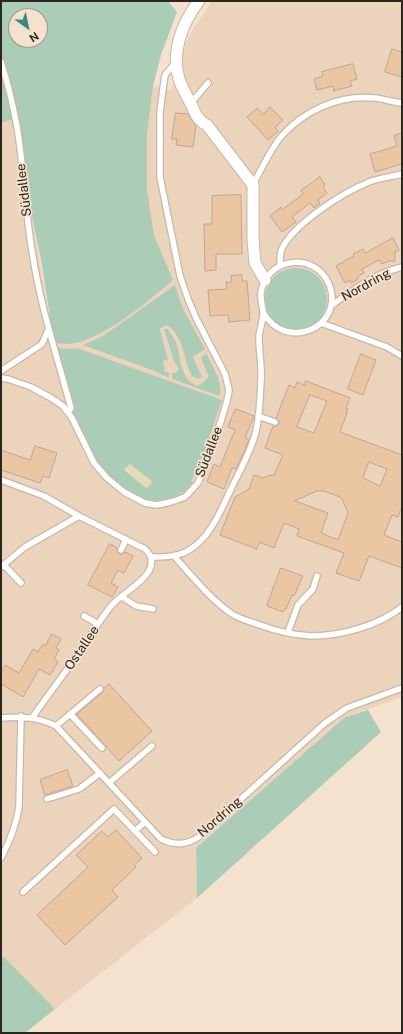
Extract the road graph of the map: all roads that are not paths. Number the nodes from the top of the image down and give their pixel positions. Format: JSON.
{"nodes":[{"id":1,"x":198,"y":1,"type":"edge"},
{"id":2,"x":1,"y":62,"type":"edge"},
{"id":3,"x":176,"y":62,"type":"junction"},
{"id":4,"x":208,"y":83,"type":"dead end"},
{"id":5,"x":191,"y":104,"type":"junction"},
{"id":6,"x":402,"y":104,"type":"edge"},
{"id":7,"x":402,"y":174,"type":"edge"},
{"id":8,"x":253,"y":185,"type":"junction"},
{"id":9,"x":280,"y":266,"type":"junction"},
{"id":10,"x":402,"y":267,"type":"edge"},
{"id":11,"x":265,"y":280,"type":"junction"},
{"id":12,"x":331,"y":306,"type":"junction"},
{"id":13,"x":263,"y":312,"type":"junction"},
{"id":14,"x":321,"y":323,"type":"junction"},
{"id":15,"x":48,"y":330,"type":"junction"},
{"id":16,"x":402,"y":356,"type":"edge"},
{"id":17,"x":1,"y":371,"type":"edge"},
{"id":18,"x":1,"y":378,"type":"edge"},
{"id":19,"x":68,"y":412,"type":"junction"},
{"id":20,"x":258,"y":416,"type":"junction"},
{"id":21,"x":275,"y":422,"type":"dead end"},
{"id":22,"x":1,"y":480,"type":"edge"},
{"id":23,"x":79,"y":516,"type":"junction"},
{"id":24,"x":126,"y":540,"type":"junction"},
{"id":25,"x":121,"y":550,"type":"dead end"},
{"id":26,"x":174,"y":556,"type":"junction"},
{"id":27,"x":151,"y":557,"type":"junction"},
{"id":28,"x":3,"y":566,"type":"edge"},
{"id":29,"x":317,"y":576,"type":"dead end"},
{"id":30,"x":21,"y":583,"type":"dead end"},
{"id":31,"x":122,"y":597,"type":"junction"},
{"id":32,"x":402,"y":607,"type":"edge"},
{"id":33,"x":153,"y":608,"type":"dead end"},
{"id":34,"x":84,"y":616,"type":"dead end"},
{"id":35,"x":98,"y":624,"type":"junction"},
{"id":36,"x":288,"y":632,"type":"junction"},
{"id":37,"x":402,"y":688,"type":"edge"},
{"id":38,"x":100,"y":689,"type":"dead end"},
{"id":39,"x":70,"y":714,"type":"junction"},
{"id":40,"x":21,"y":716,"type":"junction"},
{"id":41,"x":1,"y":718,"type":"edge"},
{"id":42,"x":32,"y":718,"type":"junction"},
{"id":43,"x":56,"y":726,"type":"junction"},
{"id":44,"x":152,"y":746,"type":"dead end"},
{"id":45,"x":102,"y":748,"type":"dead end"},
{"id":46,"x":100,"y":773,"type":"junction"},
{"id":47,"x":109,"y":783,"type":"junction"},
{"id":48,"x":47,"y":798,"type":"dead end"},
{"id":49,"x":145,"y":822,"type":"junction"},
{"id":50,"x":135,"y":831,"type":"junction"},
{"id":51,"x":155,"y":852,"type":"dead end"},
{"id":52,"x":1,"y":858,"type":"edge"},
{"id":53,"x":23,"y":892,"type":"dead end"}],
"edges":[{"from":1,"to":3,"type":"street"},
{"from":2,"to":15,"type":"lane","name":"Südallee"},
{"from":3,"to":5,"type":"street"},
{"from":3,"to":19,"type":"lane","name":"Südallee"},
{"from":4,"to":5,"type":"lane"},
{"from":5,"to":8,"type":"street"},
{"from":6,"to":8,"type":"lane"},
{"from":7,"to":9,"type":"lane"},
{"from":8,"to":11,"type":"street"},
{"from":9,"to":11,"type":"lane"},
{"from":9,"to":12,"type":"lane"},
{"from":10,"to":12,"type":"lane","name":"Nordring"},
{"from":11,"to":13,"type":"lane"},
{"from":12,"to":14,"type":"lane"},
{"from":13,"to":14,"type":"lane"},
{"from":13,"to":20,"type":"lane"},
{"from":14,"to":16,"type":"lane"},
{"from":15,"to":17,"type":"lane"},
{"from":15,"to":19,"type":"lane","name":"Südallee"},
{"from":18,"to":19,"type":"lane"},
{"from":20,"to":21,"type":"lane"},
{"from":20,"to":26,"type":"lane"},
{"from":22,"to":23,"type":"lane"},
{"from":23,"to":24,"type":"lane"},
{"from":23,"to":28,"type":"lane"},
{"from":24,"to":25,"type":"lane"},
{"from":24,"to":27,"type":"lane"},
{"from":26,"to":27,"type":"lane"},
{"from":26,"to":36,"type":"lane"},
{"from":27,"to":31,"type":"lane","name":"Ostallee"},
{"from":28,"to":30,"type":"lane"},
{"from":29,"to":36,"type":"lane"},
{"from":31,"to":33,"type":"lane"},
{"from":31,"to":35,"type":"lane","name":"Ostallee"},
{"from":32,"to":36,"type":"lane"},
{"from":34,"to":35,"type":"lane"},
{"from":35,"to":42,"type":"lane","name":"Ostallee"},
{"from":37,"to":49,"type":"lane","name":"Nordring"},
{"from":38,"to":39,"type":"lane"},
{"from":39,"to":43,"type":"lane"},
{"from":39,"to":45,"type":"lane"},
{"from":40,"to":41,"type":"lane"},
{"from":40,"to":42,"type":"lane"},
{"from":40,"to":52,"type":"lane"},
{"from":42,"to":43,"type":"lane","name":"Nordring"},
{"from":43,"to":46,"type":"lane","name":"Nordring"},
{"from":44,"to":47,"type":"lane"},
{"from":46,"to":47,"type":"lane","name":"Nordring"},
{"from":46,"to":48,"type":"lane"},
{"from":47,"to":49,"type":"lane","name":"Nordring"},
{"from":49,"to":50,"type":"lane"},
{"from":50,"to":51,"type":"lane"},
{"from":50,"to":53,"type":"lane"}]}
